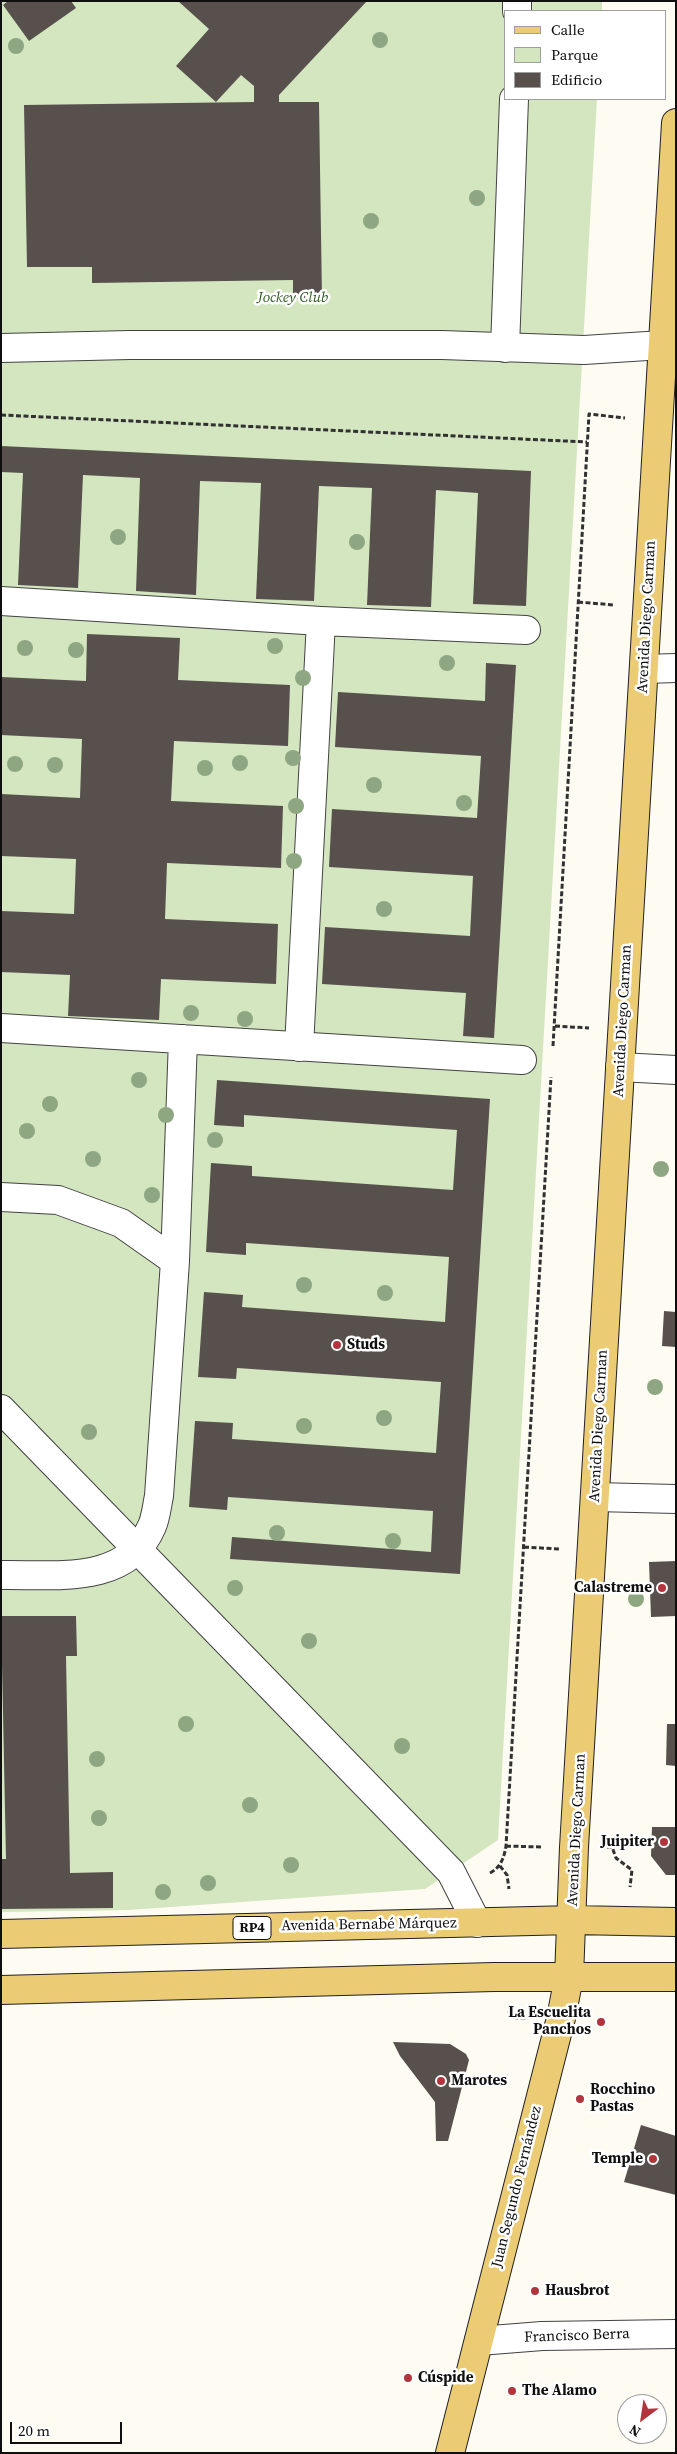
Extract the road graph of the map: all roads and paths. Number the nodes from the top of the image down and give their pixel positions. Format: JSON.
{"nodes":[{"id":1,"x":514,"y":100,"type":"edge"},
{"id":2,"x":676,"y":123,"type":"edge"},
{"id":3,"x":672,"y":252,"type":"edge"},
{"id":4,"x":663,"y":345,"type":"junction"},
{"id":5,"x":1,"y":348,"type":"edge"},
{"id":6,"x":505,"y":348,"type":"junction"},
{"id":7,"x":589,"y":414,"type":"dead end"},
{"id":8,"x":1,"y":415,"type":"edge"},
{"id":9,"x":588,"y":442,"type":"junction"},
{"id":10,"x":1,"y":601,"type":"edge"},
{"id":11,"x":321,"y":621,"type":"junction"},
{"id":12,"x":526,"y":630,"type":"dead end"},
{"id":13,"x":676,"y":668,"type":"edge"},
{"id":14,"x":644,"y":669,"type":"junction"},
{"id":15,"x":1,"y":1028,"type":"edge"},
{"id":16,"x":183,"y":1039,"type":"junction"},
{"id":17,"x":300,"y":1047,"type":"junction"},
{"id":18,"x":553,"y":1053,"type":"dead end"},
{"id":19,"x":522,"y":1060,"type":"dead end"},
{"id":20,"x":620,"y":1067,"type":"junction"},
{"id":21,"x":676,"y":1070,"type":"edge"},
{"id":22,"x":552,"y":1072,"type":"dead end"},
{"id":23,"x":1,"y":1197,"type":"edge"},
{"id":24,"x":175,"y":1261,"type":"junction"},
{"id":25,"x":1,"y":1409,"type":"edge"},
{"id":26,"x":595,"y":1497,"type":"junction"},
{"id":27,"x":676,"y":1499,"type":"edge"},
{"id":28,"x":138,"y":1548,"type":"junction"},
{"id":29,"x":1,"y":1575,"type":"edge"},
{"id":30,"x":506,"y":1846,"type":"dead end"},
{"id":31,"x":573,"y":1920,"type":"junction"},
{"id":32,"x":676,"y":1922,"type":"edge"},
{"id":33,"x":477,"y":1923,"type":"junction"},
{"id":34,"x":1,"y":1934,"type":"edge"},
{"id":35,"x":569,"y":1977,"type":"junction"},
{"id":36,"x":676,"y":1978,"type":"edge"},
{"id":37,"x":1,"y":1990,"type":"edge"},
{"id":38,"x":676,"y":2334,"type":"edge"},
{"id":39,"x":479,"y":2341,"type":"junction"},
{"id":40,"x":450,"y":2453,"type":"edge"}],
"edges":[{"from":1,"to":6,"type":"street"},
{"from":2,"to":3,"type":"main road","name":"Avenida Diego Carman"},
{"from":3,"to":4,"type":"main road","name":"Avenida Diego Carman"},
{"from":4,"to":6,"type":"street"},
{"from":4,"to":14,"type":"main road","name":"Avenida Diego Carman"},
{"from":5,"to":6,"type":"street"},
{"from":7,"to":9,"type":"path"},
{"from":8,"to":9,"type":"path"},
{"from":9,"to":18,"type":"path"},
{"from":10,"to":11,"type":"street"},
{"from":11,"to":12,"type":"street"},
{"from":11,"to":17,"type":"street"},
{"from":13,"to":14,"type":"street"},
{"from":14,"to":20,"type":"main road","name":"Avenida Diego Carman"},
{"from":15,"to":16,"type":"street"},
{"from":16,"to":17,"type":"street"},
{"from":16,"to":24,"type":"street"},
{"from":17,"to":19,"type":"street"},
{"from":20,"to":21,"type":"street"},
{"from":20,"to":26,"type":"main road","name":"Avenida Diego Carman"},
{"from":22,"to":30,"type":"path"},
{"from":23,"to":24,"type":"street"},
{"from":24,"to":28,"type":"street"},
{"from":25,"to":28,"type":"street"},
{"from":26,"to":27,"type":"street"},
{"from":26,"to":31,"type":"main road","name":"Avenida Diego Carman"},
{"from":28,"to":29,"type":"street"},
{"from":28,"to":33,"type":"street"},
{"from":31,"to":32,"type":"main road","name":"Avenida Bernabé Márquez","number":"RP4"},
{"from":31,"to":33,"type":"main road","name":"Avenida Bernabé Márquez","number":"RP4"},
{"from":31,"to":35,"type":"main road","name":"Juan Segundo Fernández"},
{"from":33,"to":34,"type":"main road","name":"Avenida Bernabé Márquez","number":"RP4"},
{"from":35,"to":36,"type":"main road"},
{"from":35,"to":37,"type":"main road"},
{"from":35,"to":39,"type":"main road","name":"Juan Segundo Fernández"},
{"from":38,"to":39,"type":"street","name":"Francisco Berra"},
{"from":39,"to":40,"type":"main road","name":"Juan Segundo Fernández"}]}
